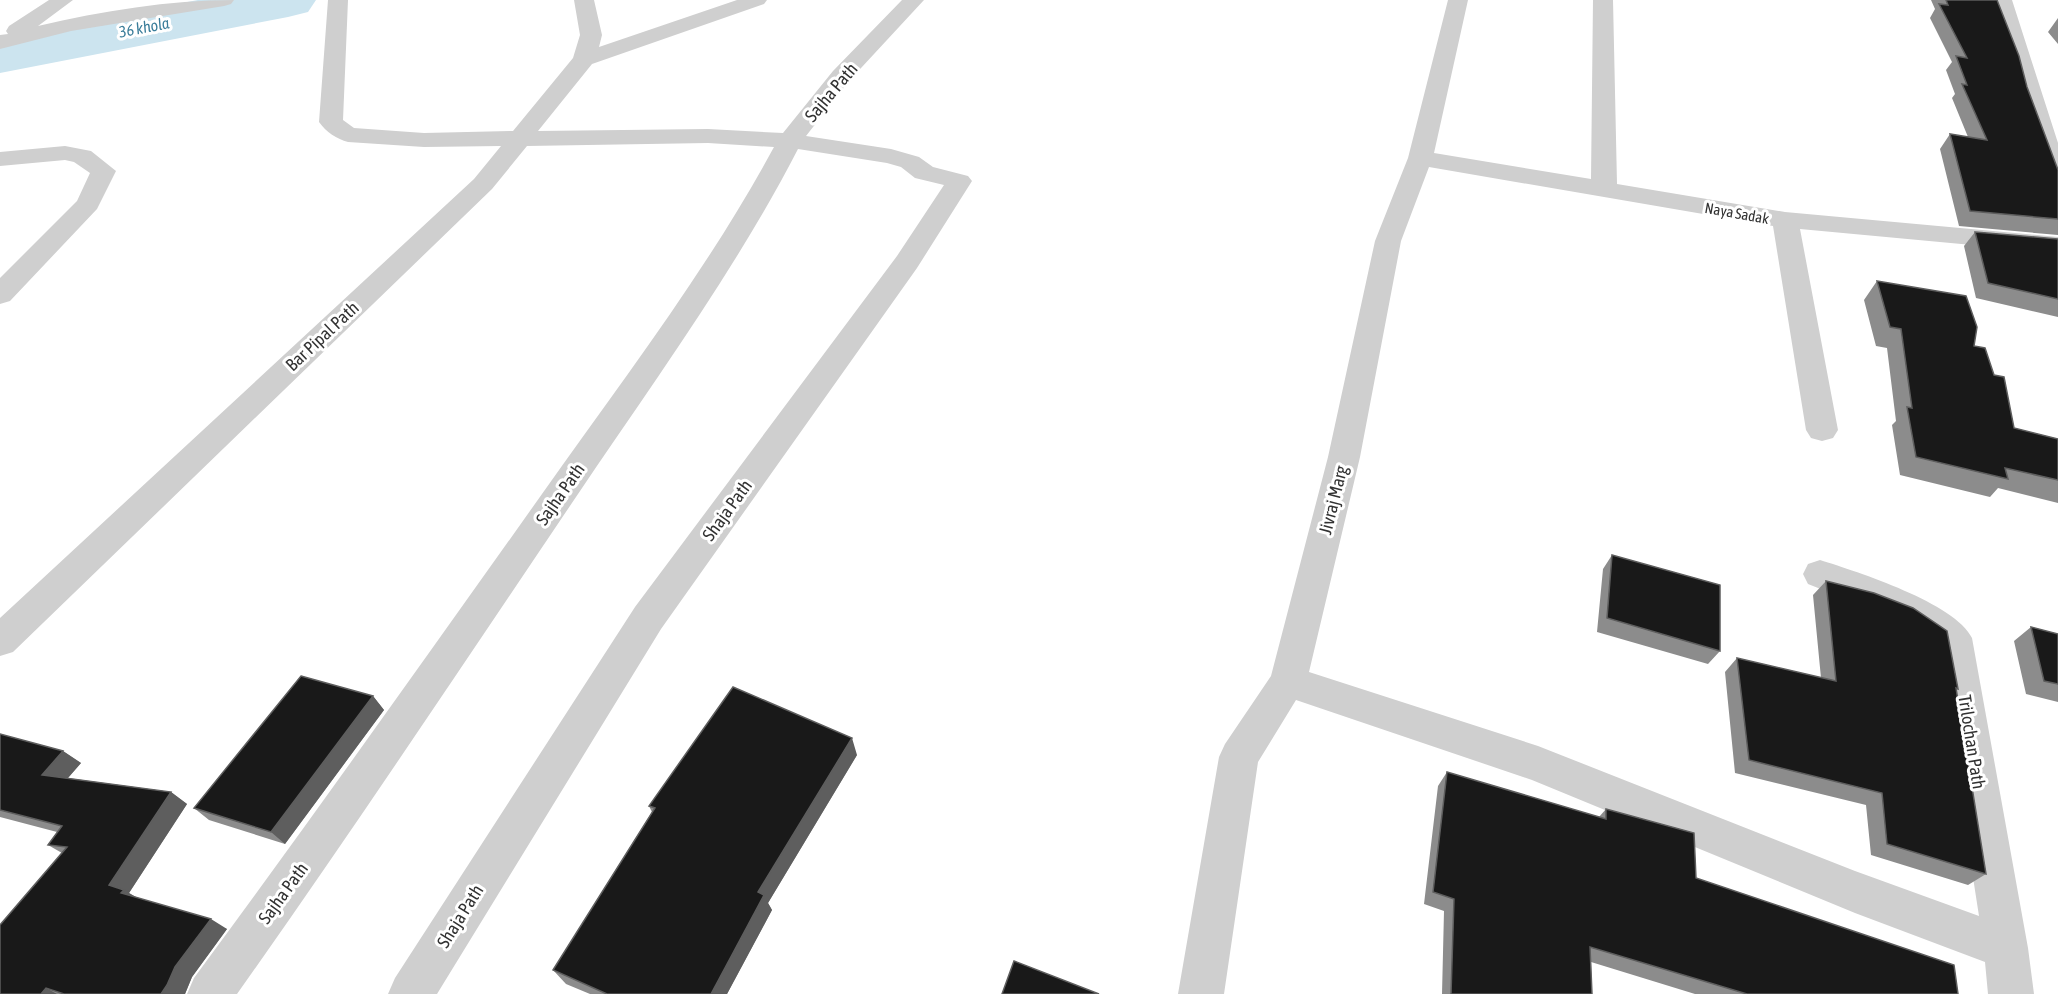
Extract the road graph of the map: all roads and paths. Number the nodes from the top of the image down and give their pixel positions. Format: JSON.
{"nodes":[{"id":1,"x":63,"y":0,"type":"edge"},
{"id":2,"x":224,"y":0,"type":"edge"},
{"id":3,"x":584,"y":0,"type":"edge"},
{"id":4,"x":757,"y":0,"type":"edge"},
{"id":5,"x":914,"y":0,"type":"edge"},
{"id":6,"x":1458,"y":0,"type":"edge"},
{"id":7,"x":1603,"y":0,"type":"edge"},
{"id":8,"x":2002,"y":0,"type":"edge"},
{"id":9,"x":338,"y":4,"type":"edge"},
{"id":10,"x":172,"y":5,"type":"edge"},
{"id":11,"x":1,"y":48,"type":"edge"},
{"id":12,"x":584,"y":59,"type":"junction"},
{"id":13,"x":519,"y":140,"type":"junction"},
{"id":14,"x":790,"y":141,"type":"junction"},
{"id":15,"x":1420,"y":158,"type":"junction"},
{"id":16,"x":0,"y":159,"type":"edge"},
{"id":17,"x":2058,"y":175,"type":"edge"},
{"id":18,"x":1604,"y":190,"type":"junction"},
{"id":19,"x":1785,"y":220,"type":"junction"},
{"id":20,"x":2058,"y":245,"type":"edge"},
{"id":21,"x":0,"y":295,"type":"edge"},
{"id":22,"x":1822,"y":430,"type":"dead end"},
{"id":23,"x":1820,"y":574,"type":"dead end"},
{"id":24,"x":0,"y":641,"type":"edge"},
{"id":25,"x":1288,"y":681,"type":"junction"},
{"id":26,"x":2006,"y":948,"type":"junction"},
{"id":27,"x":210,"y":994,"type":"edge"},
{"id":28,"x":411,"y":994,"type":"edge"},
{"id":29,"x":1201,"y":994,"type":"edge"},
{"id":30,"x":2011,"y":994,"type":"edge"}],
"edges":[{"from":1,"to":11,"type":"street"},
{"from":2,"to":10,"type":"street"},
{"from":3,"to":12,"type":"street","name":"Bar Pipal Path"},
{"from":4,"to":12,"type":"street"},
{"from":5,"to":14,"type":"street","name":"Sajha Path"},
{"from":6,"to":15,"type":"street","name":"Jivraj Marg"},
{"from":7,"to":18,"type":"street"},
{"from":8,"to":17,"type":"street"},
{"from":9,"to":13,"type":"street"},
{"from":10,"to":11,"type":"street"},
{"from":12,"to":13,"type":"street","name":"Bar Pipal Path"},
{"from":13,"to":14,"type":"street"},
{"from":13,"to":24,"type":"street","name":"Bar Pipal Path"},
{"from":14,"to":27,"type":"street","name":"Sajha Path"},
{"from":14,"to":28,"type":"street","name":"Shaja Path"},
{"from":15,"to":18,"type":"street","name":"Naya Sadak"},
{"from":15,"to":25,"type":"street","name":"Jivraj Marg"},
{"from":16,"to":21,"type":"street"},
{"from":18,"to":19,"type":"street","name":"Naya Sadak"},
{"from":19,"to":20,"type":"street","name":"Naya Sadak"},
{"from":19,"to":22,"type":"street"},
{"from":23,"to":26,"type":"street","name":"Trilochan Path"},
{"from":25,"to":26,"type":"street"},
{"from":25,"to":29,"type":"street","name":"Jivraj Marg"},
{"from":26,"to":30,"type":"street","name":"Trilochan Path"}]}
